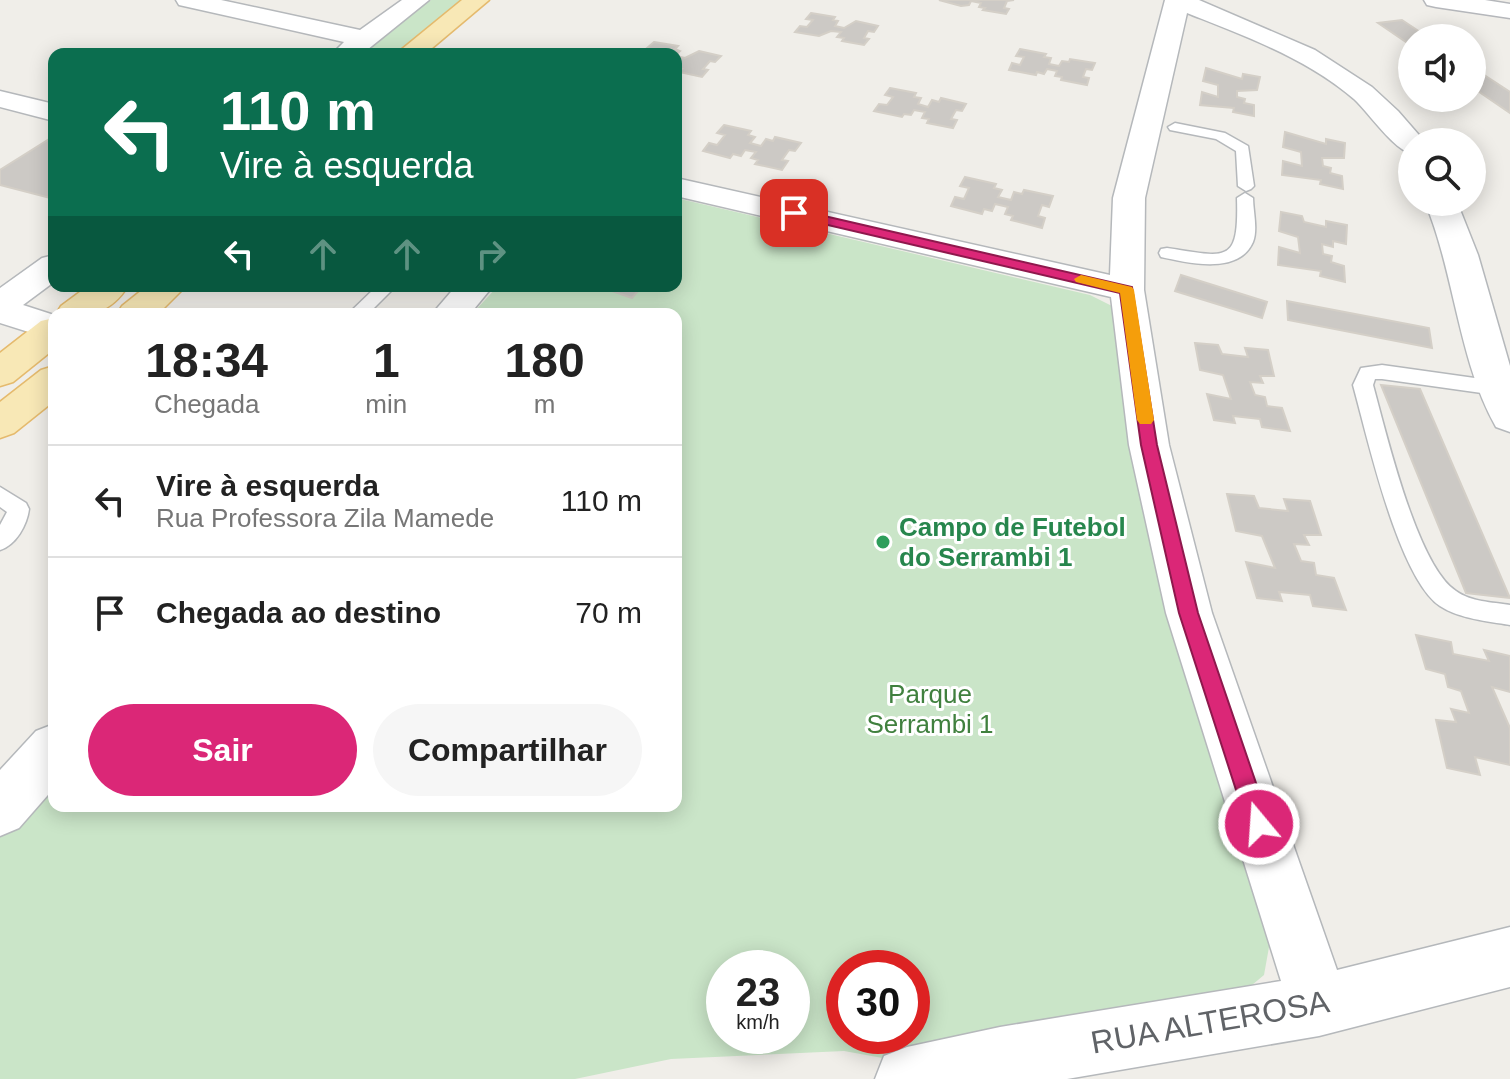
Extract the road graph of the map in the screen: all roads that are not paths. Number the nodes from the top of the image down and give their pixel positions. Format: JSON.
{"nodes":[{"id":1,"x":188,"y":0,"type":"edge"},
{"id":2,"x":417,"y":0,"type":"edge"},
{"id":3,"x":1177,"y":0,"type":"edge"},
{"id":4,"x":1436,"y":0,"type":"edge"},
{"id":5,"x":488,"y":4,"type":"edge"},
{"id":6,"x":1510,"y":11,"type":"edge"},
{"id":7,"x":355,"y":46,"type":"edge"},
{"id":8,"x":418,"y":48,"type":"edge"},
{"id":9,"x":449,"y":48,"type":"edge"},
{"id":10,"x":0,"y":99,"type":"edge"},
{"id":11,"x":48,"y":111,"type":"edge"},
{"id":12,"x":1175,"y":127,"type":"dead end"},
{"id":13,"x":1398,"y":128,"type":"edge"},
{"id":14,"x":682,"y":188,"type":"edge"},
{"id":15,"x":1446,"y":216,"type":"edge"},
{"id":16,"x":1167,"y":253,"type":"dead end"},
{"id":17,"x":48,"y":271,"type":"edge"},
{"id":18,"x":1127,"y":290,"type":"junction"},
{"id":19,"x":103,"y":292,"type":"edge"},
{"id":20,"x":162,"y":292,"type":"edge"},
{"id":21,"x":381,"y":292,"type":"edge"},
{"id":22,"x":470,"y":292,"type":"edge"},
{"id":23,"x":0,"y":308,"type":"edge"},
{"id":24,"x":82,"y":308,"type":"edge"},
{"id":25,"x":142,"y":308,"type":"edge"},
{"id":26,"x":363,"y":308,"type":"edge"},
{"id":27,"x":456,"y":308,"type":"edge"},
{"id":28,"x":48,"y":327,"type":"edge"},
{"id":29,"x":48,"y":334,"type":"edge"},
{"id":30,"x":0,"y":373,"type":"edge"},
{"id":31,"x":48,"y":385,"type":"edge"},
{"id":32,"x":1503,"y":403,"type":"edge"},
{"id":33,"x":0,"y":423,"type":"edge"},
{"id":34,"x":0,"y":495,"type":"edge"},
{"id":35,"x":0,"y":541,"type":"edge"},
{"id":36,"x":1510,"y":615,"type":"edge"},
{"id":37,"x":48,"y":756,"type":"edge"},
{"id":38,"x":0,"y":809,"type":"edge"},
{"id":39,"x":1510,"y":957,"type":"edge"},
{"id":40,"x":1319,"y":1005,"type":"junction"},
{"id":41,"x":1004,"y":1069,"type":"edge"},
{"id":42,"x":907,"y":1079,"type":"edge"}],
"edges":[{"from":1,"to":7,"type":"street"},
{"from":2,"to":7,"type":"street"},
{"from":3,"to":13,"type":"street"},
{"from":3,"to":18,"type":"street"},
{"from":4,"to":6,"type":"street"},
{"from":5,"to":8,"type":"main road"},
{"from":5,"to":9,"type":"main road"},
{"from":10,"to":11,"type":"street"},
{"from":12,"to":16,"type":"lane"},
{"from":14,"to":18,"type":"street"},
{"from":15,"to":32,"type":"street"},
{"from":17,"to":23,"type":"street"},
{"from":18,"to":40,"type":"street"},
{"from":19,"to":24,"type":"main road"},
{"from":20,"to":25,"type":"main road"},
{"from":21,"to":26,"type":"lane"},
{"from":22,"to":27,"type":"street"},
{"from":23,"to":28,"type":"street"},
{"from":29,"to":30,"type":"main road"},
{"from":31,"to":33,"type":"main road"},
{"from":32,"to":36,"type":"lane"},
{"from":34,"to":35,"type":"lane"},
{"from":37,"to":38,"type":"street"},
{"from":39,"to":40,"type":"street","name":"RUA ALTEROSA"},
{"from":40,"to":41,"type":"street","name":"RUA ALTEROSA"},
{"from":41,"to":42,"type":"street","name":"RUA ALTEROSA"}]}
